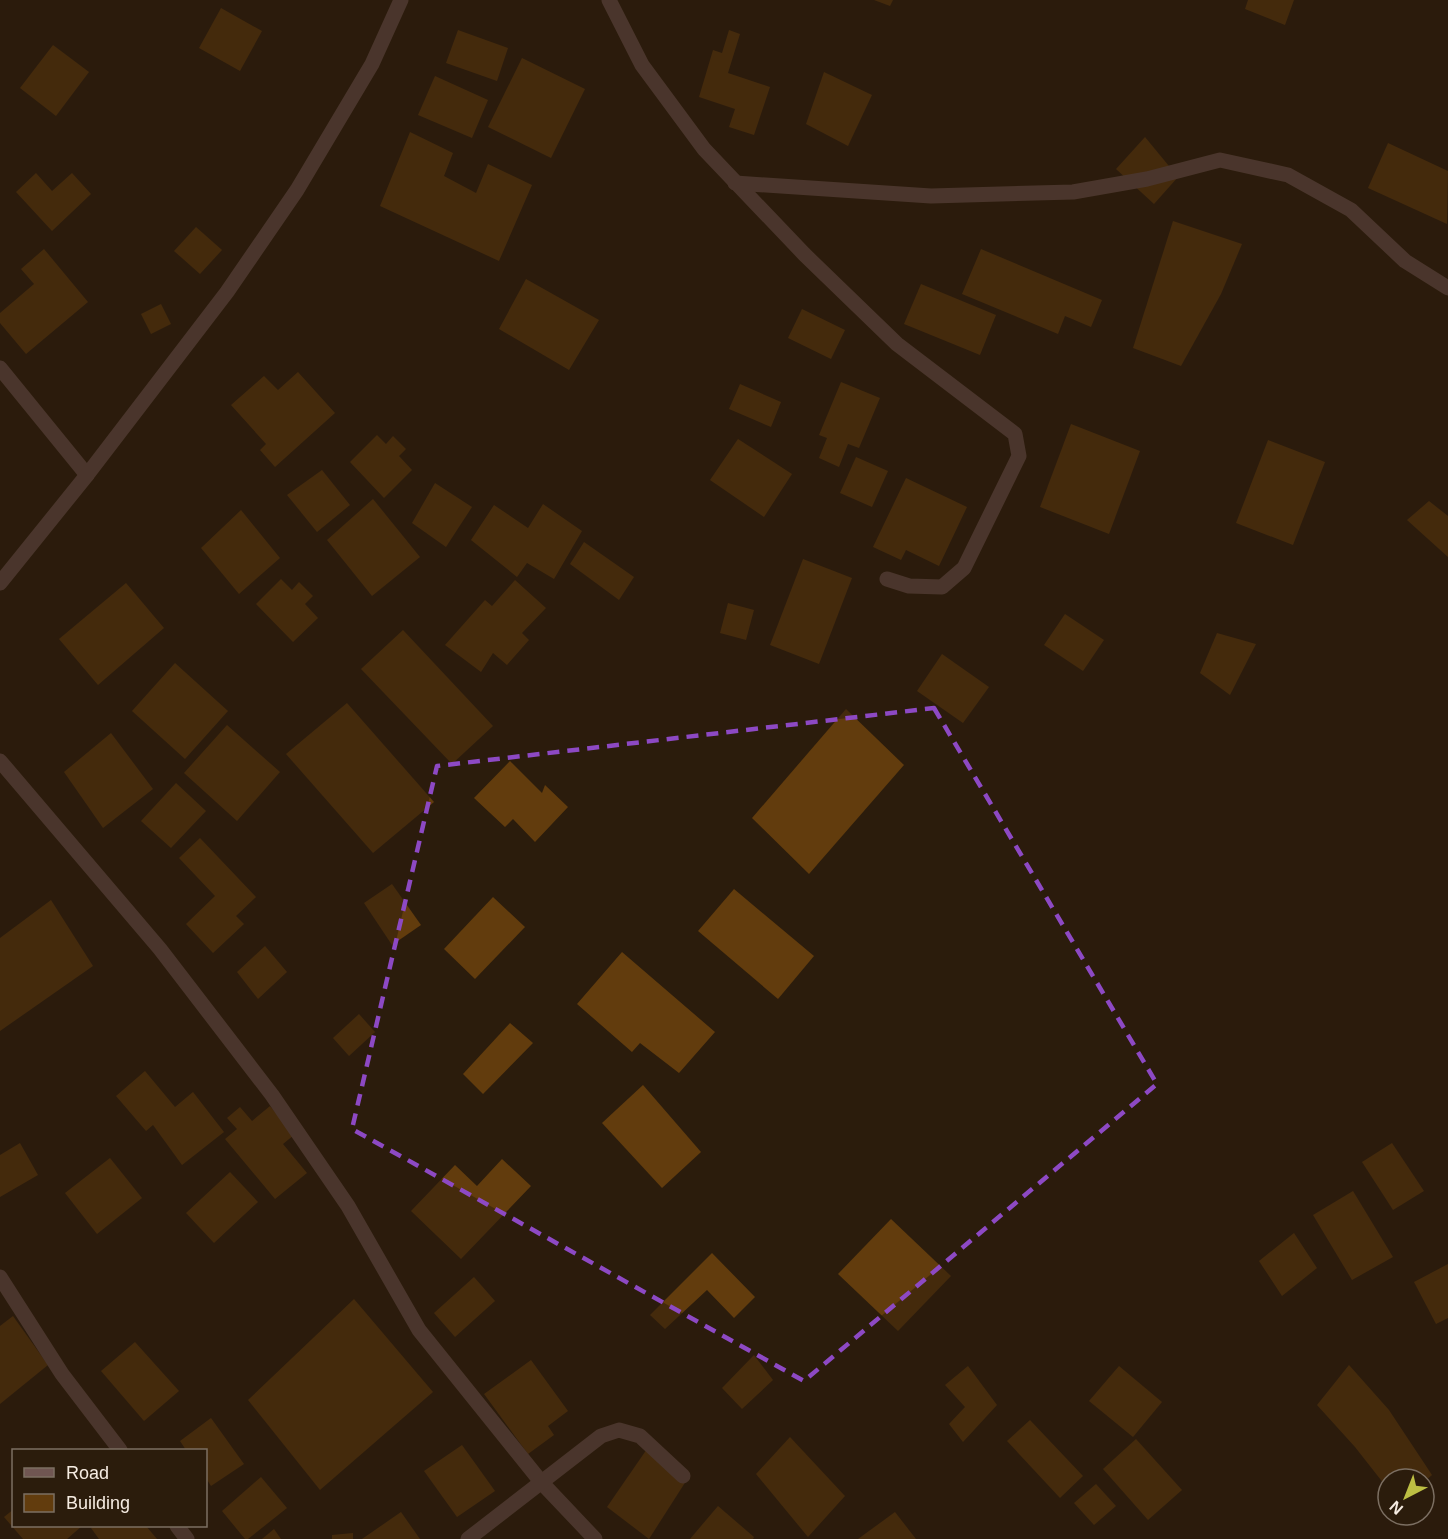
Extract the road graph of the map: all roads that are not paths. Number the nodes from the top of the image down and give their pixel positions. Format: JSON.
{"nodes":[{"id":1,"x":401,"y":0,"type":"edge"},
{"id":2,"x":609,"y":0,"type":"edge"},
{"id":3,"x":735,"y":183,"type":"junction"},
{"id":4,"x":1448,"y":288,"type":"edge"},
{"id":5,"x":0,"y":368,"type":"edge"},
{"id":6,"x":87,"y":476,"type":"junction"},
{"id":7,"x":887,"y":579,"type":"dead end"},
{"id":8,"x":0,"y":583,"type":"edge"},
{"id":9,"x":0,"y":761,"type":"edge"},
{"id":10,"x":0,"y":1277,"type":"edge"},
{"id":11,"x":119,"y":1449,"type":"edge"},
{"id":12,"x":683,"y":1476,"type":"dead end"},
{"id":13,"x":542,"y":1483,"type":"junction"},
{"id":14,"x":178,"y":1527,"type":"edge"},
{"id":15,"x":188,"y":1539,"type":"edge"},
{"id":16,"x":468,"y":1539,"type":"edge"},
{"id":17,"x":595,"y":1539,"type":"edge"}],
"edges":[{"from":1,"to":6,"type":"street"},
{"from":2,"to":3,"type":"street"},
{"from":3,"to":4,"type":"street"},
{"from":3,"to":7,"type":"street"},
{"from":5,"to":6,"type":"street"},
{"from":6,"to":8,"type":"street"},
{"from":9,"to":13,"type":"street"},
{"from":10,"to":11,"type":"street"},
{"from":12,"to":13,"type":"street"},
{"from":13,"to":16,"type":"street"},
{"from":13,"to":17,"type":"street"},
{"from":14,"to":15,"type":"street"}]}
